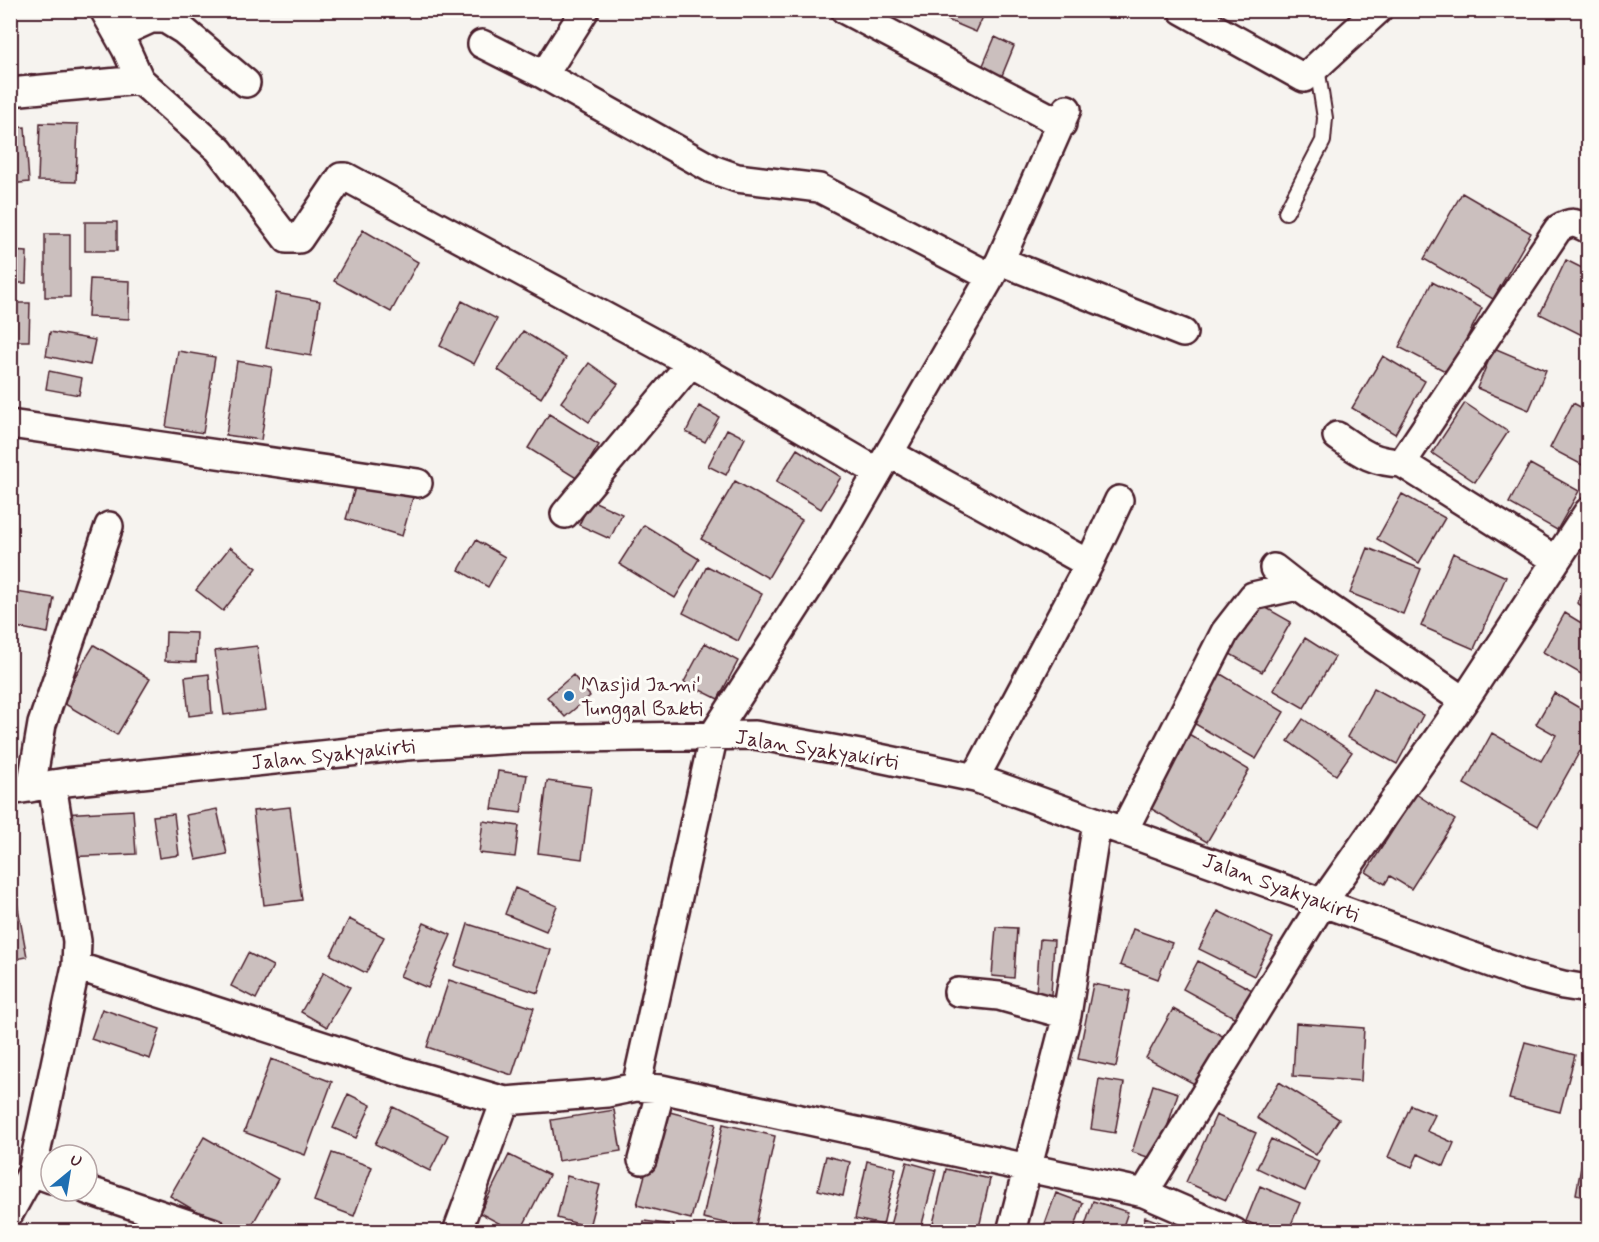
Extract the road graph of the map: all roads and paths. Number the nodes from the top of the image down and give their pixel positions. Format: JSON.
{"nodes":[{"id":1,"x":104,"y":10,"type":"edge"},
{"id":2,"x":585,"y":10,"type":"edge"},
{"id":3,"x":845,"y":10,"type":"edge"},
{"id":4,"x":1182,"y":10,"type":"edge"},
{"id":5,"x":1378,"y":10,"type":"edge"},
{"id":6,"x":118,"y":34,"type":"junction"},
{"id":7,"x":482,"y":44,"type":"dead end"},
{"id":8,"x":1312,"y":72,"type":"junction"},
{"id":9,"x":544,"y":75,"type":"junction"},
{"id":10,"x":140,"y":80,"type":"junction"},
{"id":11,"x":246,"y":83,"type":"dead end"},
{"id":12,"x":10,"y":92,"type":"edge"},
{"id":13,"x":1286,"y":212,"type":"dead end"},
{"id":14,"x":1588,"y":229,"type":"edge"},
{"id":15,"x":996,"y":269,"type":"junction"},
{"id":16,"x":1183,"y":333,"type":"dead end"},
{"id":17,"x":691,"y":363,"type":"junction"},
{"id":18,"x":10,"y":424,"type":"edge"},
{"id":19,"x":1337,"y":436,"type":"dead end"},
{"id":20,"x":883,"y":462,"type":"junction"},
{"id":21,"x":1401,"y":463,"type":"junction"},
{"id":22,"x":418,"y":483,"type":"dead end"},
{"id":23,"x":1119,"y":500,"type":"dead end"},
{"id":24,"x":1588,"y":512,"type":"edge"},
{"id":25,"x":565,"y":514,"type":"dead end"},
{"id":26,"x":109,"y":526,"type":"dead end"},
{"id":27,"x":1557,"y":560,"type":"junction"},
{"id":28,"x":1089,"y":564,"type":"junction"},
{"id":29,"x":1274,"y":568,"type":"dead end"},
{"id":30,"x":1297,"y":585,"type":"junction"},
{"id":31,"x":1464,"y":701,"type":"junction"},
{"id":32,"x":714,"y":734,"type":"junction"},
{"id":33,"x":975,"y":778,"type":"junction"},
{"id":34,"x":31,"y":787,"type":"edge"},
{"id":35,"x":1097,"y":822,"type":"junction"},
{"id":36,"x":1124,"y":830,"type":"junction"},
{"id":37,"x":1323,"y":902,"type":"junction"},
{"id":38,"x":76,"y":966,"type":"junction"},
{"id":39,"x":1588,"y":988,"type":"edge"},
{"id":40,"x":958,"y":992,"type":"dead end"},
{"id":41,"x":1067,"y":1015,"type":"junction"},
{"id":42,"x":649,"y":1088,"type":"junction"},
{"id":43,"x":505,"y":1101,"type":"junction"},
{"id":44,"x":47,"y":1143,"type":"edge"},
{"id":45,"x":642,"y":1160,"type":"dead end"},
{"id":46,"x":1027,"y":1167,"type":"junction"},
{"id":47,"x":39,"y":1178,"type":"edge"},
{"id":48,"x":1144,"y":1193,"type":"junction"},
{"id":49,"x":99,"y":1196,"type":"edge"},
{"id":50,"x":10,"y":1212,"type":"edge"},
{"id":51,"x":183,"y":1227,"type":"edge"},
{"id":52,"x":212,"y":1232,"type":"edge"},
{"id":53,"x":457,"y":1232,"type":"edge"},
{"id":54,"x":1011,"y":1232,"type":"edge"},
{"id":55,"x":1234,"y":1232,"type":"edge"}],
"edges":[{"from":1,"to":6,"type":"street"},
{"from":2,"to":9,"type":"street"},
{"from":3,"to":15,"type":"street"},
{"from":4,"to":8,"type":"street"},
{"from":5,"to":8,"type":"street"},
{"from":6,"to":10,"type":"street"},
{"from":6,"to":11,"type":"street"},
{"from":7,"to":9,"type":"street"},
{"from":8,"to":13,"type":"lane"},
{"from":9,"to":15,"type":"street"},
{"from":10,"to":12,"type":"street"},
{"from":10,"to":17,"type":"street"},
{"from":14,"to":21,"type":"street"},
{"from":15,"to":16,"type":"street"},
{"from":15,"to":20,"type":"street"},
{"from":17,"to":20,"type":"street"},
{"from":17,"to":25,"type":"street"},
{"from":18,"to":22,"type":"street"},
{"from":19,"to":21,"type":"street"},
{"from":20,"to":28,"type":"street"},
{"from":20,"to":32,"type":"street"},
{"from":21,"to":27,"type":"street"},
{"from":23,"to":28,"type":"street"},
{"from":24,"to":27,"type":"street"},
{"from":26,"to":34,"type":"street"},
{"from":27,"to":31,"type":"street"},
{"from":28,"to":33,"type":"street"},
{"from":29,"to":30,"type":"street"},
{"from":30,"to":31,"type":"street"},
{"from":30,"to":36,"type":"street"},
{"from":31,"to":37,"type":"street"},
{"from":32,"to":33,"type":"street","name":"Jalan Syakyakirti"},
{"from":32,"to":34,"type":"street","name":"Jalan Syakyakirti"},
{"from":32,"to":42,"type":"street"},
{"from":33,"to":35,"type":"street","name":"Jalan Syakyakirti"},
{"from":34,"to":38,"type":"street"},
{"from":35,"to":36,"type":"street","name":"Jalan Syakyakirti"},
{"from":35,"to":41,"type":"street"},
{"from":36,"to":37,"type":"street","name":"Jalan Syakyakirti"},
{"from":37,"to":39,"type":"street","name":"Jalan Syakyakirti"},
{"from":37,"to":48,"type":"street"},
{"from":38,"to":43,"type":"street"},
{"from":38,"to":44,"type":"street"},
{"from":40,"to":41,"type":"street"},
{"from":41,"to":46,"type":"street"},
{"from":42,"to":43,"type":"street"},
{"from":42,"to":45,"type":"street"},
{"from":42,"to":46,"type":"street"},
{"from":43,"to":53,"type":"street"},
{"from":46,"to":48,"type":"street"},
{"from":46,"to":54,"type":"street"},
{"from":47,"to":50,"type":"street"},
{"from":48,"to":55,"type":"street"},
{"from":49,"to":51,"type":"street"},
{"from":51,"to":52,"type":"street"}]}
